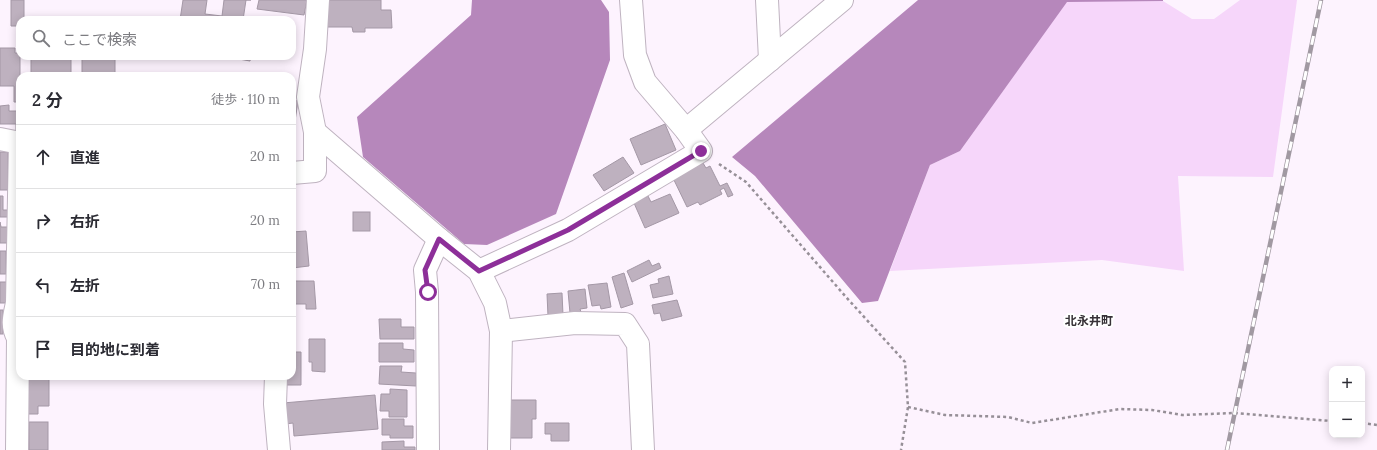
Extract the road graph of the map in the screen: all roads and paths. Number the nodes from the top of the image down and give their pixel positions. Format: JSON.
{"nodes":[{"id":1,"x":318,"y":0,"type":"edge"},
{"id":2,"x":631,"y":0,"type":"edge"},
{"id":3,"x":768,"y":0,"type":"edge"},
{"id":4,"x":842,"y":0,"type":"edge"},
{"id":5,"x":770,"y":60,"type":"junction"},
{"id":6,"x":686,"y":130,"type":"junction"},
{"id":7,"x":315,"y":132,"type":"junction"},
{"id":8,"x":0,"y":139,"type":"edge"},
{"id":9,"x":16,"y":142,"type":"edge"},
{"id":10,"x":701,"y":151,"type":"junction"},
{"id":11,"x":296,"y":172,"type":"edge"},
{"id":12,"x":439,"y":239,"type":"junction"},
{"id":13,"x":479,"y":271,"type":"junction"},
{"id":14,"x":16,"y":307,"type":"edge"},
{"id":15,"x":501,"y":331,"type":"junction"},
{"id":16,"x":16,"y":334,"type":"edge"},
{"id":17,"x":18,"y":380,"type":"edge"},
{"id":18,"x":276,"y":380,"type":"edge"},
{"id":19,"x":908,"y":407,"type":"junction"},
{"id":20,"x":1329,"y":421,"type":"edge"},
{"id":21,"x":1365,"y":423,"type":"edge"},
{"id":22,"x":1377,"y":425,"type":"edge"},
{"id":23,"x":17,"y":450,"type":"edge"},
{"id":24,"x":279,"y":450,"type":"edge"},
{"id":25,"x":428,"y":450,"type":"edge"},
{"id":26,"x":499,"y":450,"type":"edge"},
{"id":27,"x":643,"y":450,"type":"edge"},
{"id":28,"x":901,"y":450,"type":"edge"}],
"edges":[{"from":1,"to":7,"type":"street"},
{"from":2,"to":6,"type":"street"},
{"from":3,"to":5,"type":"street"},
{"from":4,"to":5,"type":"street"},
{"from":5,"to":6,"type":"street"},
{"from":6,"to":10,"type":"street"},
{"from":7,"to":11,"type":"street"},
{"from":7,"to":12,"type":"street"},
{"from":8,"to":9,"type":"street"},
{"from":10,"to":13,"type":"street"},
{"from":10,"to":19,"type":"path"},
{"from":12,"to":13,"type":"street"},
{"from":12,"to":25,"type":"street"},
{"from":13,"to":15,"type":"street"},
{"from":14,"to":16,"type":"street"},
{"from":15,"to":26,"type":"street"},
{"from":15,"to":27,"type":"street"},
{"from":17,"to":23,"type":"street"},
{"from":18,"to":24,"type":"street"},
{"from":19,"to":20,"type":"path"},
{"from":19,"to":28,"type":"path"},
{"from":21,"to":22,"type":"path"}]}
